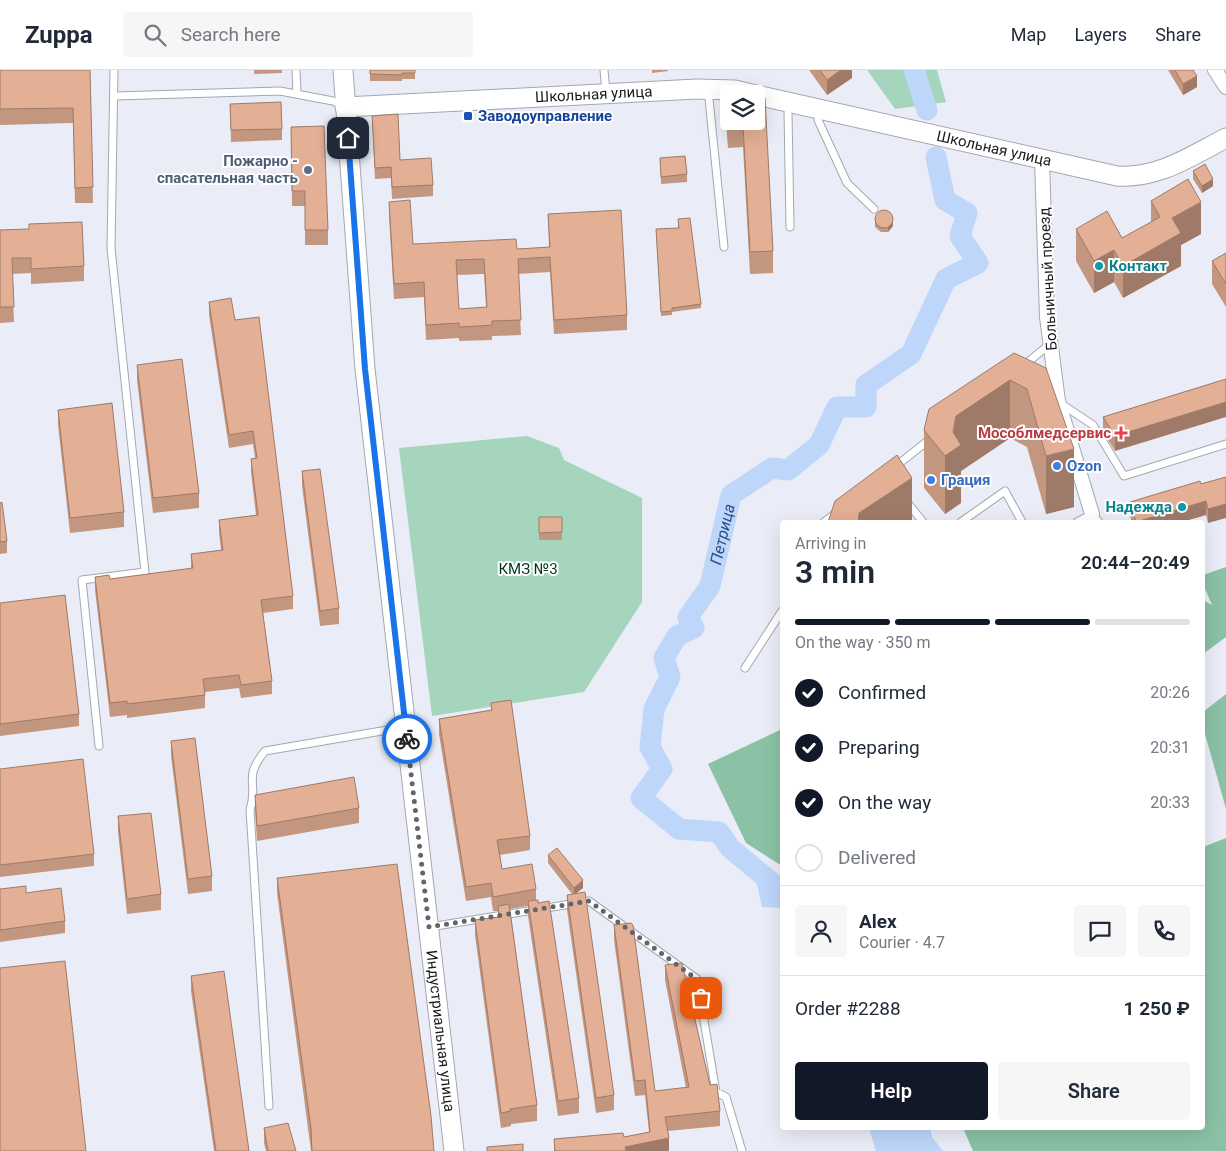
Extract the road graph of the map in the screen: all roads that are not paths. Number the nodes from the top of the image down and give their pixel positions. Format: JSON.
{"nodes":[{"id":1,"x":114,"y":70,"type":"edge"},
{"id":2,"x":296,"y":70,"type":"edge"},
{"id":3,"x":343,"y":70,"type":"edge"},
{"id":4,"x":604,"y":70,"type":"edge"},
{"id":5,"x":1215,"y":70,"type":"edge"},
{"id":6,"x":1226,"y":87,"type":"edge"},
{"id":7,"x":708,"y":89,"type":"junction"},
{"id":8,"x":720,"y":89,"type":"edge"},
{"id":9,"x":297,"y":93,"type":"junction"},
{"id":10,"x":606,"y":93,"type":"junction"},
{"id":11,"x":115,"y":96,"type":"junction"},
{"id":12,"x":765,"y":97,"type":"edge"},
{"id":13,"x":790,"y":102,"type":"junction"},
{"id":14,"x":345,"y":107,"type":"junction"},
{"id":15,"x":821,"y":109,"type":"junction"},
{"id":16,"x":1226,"y":138,"type":"edge"},
{"id":17,"x":1042,"y":160,"type":"junction"},
{"id":18,"x":874,"y":209,"type":"dead end"},
{"id":19,"x":790,"y":227,"type":"dead end"},
{"id":20,"x":724,"y":247,"type":"dead end"},
{"id":21,"x":1050,"y":344,"type":"junction"},
{"id":22,"x":1013,"y":374,"type":"edge"},
{"id":23,"x":1058,"y":401,"type":"junction"},
{"id":24,"x":938,"y":433,"type":"edge"},
{"id":25,"x":1226,"y":444,"type":"edge"},
{"id":26,"x":893,"y":468,"type":"edge"},
{"id":27,"x":902,"y":495,"type":"edge"},
{"id":28,"x":840,"y":510,"type":"edge"},
{"id":29,"x":1096,"y":518,"type":"edge"},
{"id":30,"x":827,"y":520,"type":"edge"},
{"id":31,"x":921,"y":520,"type":"edge"},
{"id":32,"x":964,"y":520,"type":"edge"},
{"id":33,"x":1021,"y":520,"type":"edge"},
{"id":34,"x":780,"y":614,"type":"edge"},
{"id":35,"x":745,"y":668,"type":"dead end"},
{"id":36,"x":406,"y":727,"type":"junction"},
{"id":37,"x":99,"y":746,"type":"dead end"},
{"id":38,"x":429,"y":927,"type":"junction"},
{"id":39,"x":269,"y":1106,"type":"dead end"},
{"id":40,"x":454,"y":1151,"type":"edge"},
{"id":41,"x":742,"y":1151,"type":"edge"}],
"edges":[{"from":1,"to":11,"type":"lane"},
{"from":2,"to":9,"type":"lane"},
{"from":3,"to":14,"type":"main road","name":"Индустриальная улица"},
{"from":4,"to":10,"type":"lane"},
{"from":5,"to":6,"type":"street"},
{"from":7,"to":8,"type":"main road","name":"Школьная улица"},
{"from":7,"to":10,"type":"main road","name":"Школьная улица"},
{"from":7,"to":20,"type":"lane"},
{"from":9,"to":11,"type":"lane"},
{"from":9,"to":14,"type":"lane"},
{"from":10,"to":14,"type":"main road","name":"Школьная улица"},
{"from":11,"to":37,"type":"lane"},
{"from":12,"to":13,"type":"main road","name":"Школьная улица"},
{"from":13,"to":15,"type":"main road","name":"Школьная улица"},
{"from":13,"to":19,"type":"lane"},
{"from":14,"to":36,"type":"main road","name":"Индустриальная улица"},
{"from":15,"to":17,"type":"main road","name":"Школьная улица"},
{"from":15,"to":18,"type":"lane"},
{"from":16,"to":17,"type":"main road","name":"Школьная улица"},
{"from":17,"to":21,"type":"street","name":"Больничный проезд"},
{"from":21,"to":22,"type":"lane"},
{"from":21,"to":23,"type":"street","name":"Больничный проезд"},
{"from":23,"to":25,"type":"lane"},
{"from":23,"to":29,"type":"street","name":"Больничный проезд"},
{"from":24,"to":26,"type":"lane"},
{"from":27,"to":31,"type":"lane"},
{"from":28,"to":30,"type":"lane"},
{"from":32,"to":33,"type":"lane"},
{"from":34,"to":35,"type":"lane"},
{"from":36,"to":38,"type":"main road","name":"Индустриальная улица"},
{"from":36,"to":39,"type":"lane"},
{"from":38,"to":40,"type":"main road","name":"Индустриальная улица"},
{"from":38,"to":41,"type":"lane"}]}
